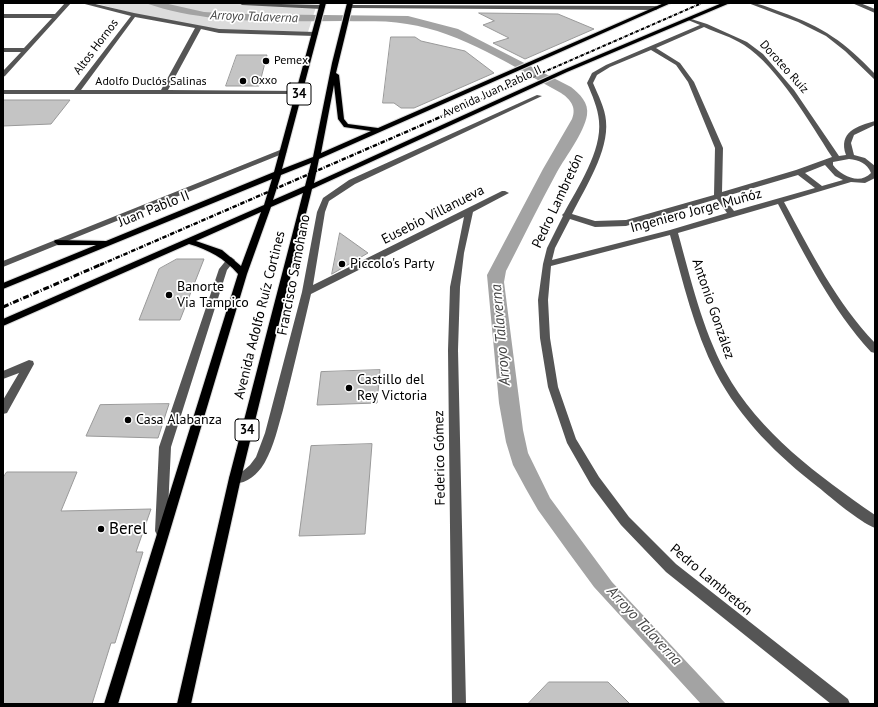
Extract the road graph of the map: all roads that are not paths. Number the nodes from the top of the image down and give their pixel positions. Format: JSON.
{"nodes":[{"id":1,"x":68,"y":3,"type":"edge"},
{"id":2,"x":84,"y":3,"type":"edge"},
{"id":3,"x":243,"y":3,"type":"edge"},
{"id":4,"x":668,"y":3,"type":"edge"},
{"id":5,"x":728,"y":3,"type":"edge"},
{"id":6,"x":752,"y":3,"type":"edge"},
{"id":7,"x":854,"y":3,"type":"edge"},
{"id":8,"x":322,"y":5,"type":"edge"},
{"id":9,"x":349,"y":5,"type":"edge"},
{"id":10,"x":601,"y":5,"type":"edge"},
{"id":11,"x":656,"y":8,"type":"junction"},
{"id":12,"x":875,"y":11,"type":"edge"},
{"id":13,"x":134,"y":15,"type":"junction"},
{"id":14,"x":3,"y":16,"type":"edge"},
{"id":15,"x":55,"y":16,"type":"junction"},
{"id":16,"x":690,"y":19,"type":"junction"},
{"id":17,"x":705,"y":25,"type":"junction"},
{"id":18,"x":199,"y":27,"type":"junction"},
{"id":19,"x":315,"y":34,"type":"junction"},
{"id":20,"x":651,"y":47,"type":"junction"},
{"id":21,"x":3,"y":50,"type":"edge"},
{"id":22,"x":26,"y":50,"type":"junction"},
{"id":23,"x":335,"y":63,"type":"junction"},
{"id":24,"x":3,"y":75,"type":"edge"},
{"id":25,"x":875,"y":78,"type":"edge"},
{"id":26,"x":3,"y":92,"type":"edge"},
{"id":27,"x":299,"y":92,"type":"junction"},
{"id":28,"x":75,"y":93,"type":"junction"},
{"id":29,"x":163,"y":93,"type":"junction"},
{"id":30,"x":540,"y":96,"type":"dead end"},
{"id":31,"x":875,"y":123,"type":"edge"},
{"id":32,"x":381,"y":130,"type":"junction"},
{"id":33,"x":283,"y":152,"type":"junction"},
{"id":34,"x":851,"y":157,"type":"junction"},
{"id":35,"x":316,"y":158,"type":"junction"},
{"id":36,"x":833,"y":159,"type":"junction"},
{"id":37,"x":799,"y":172,"type":"junction"},
{"id":38,"x":276,"y":173,"type":"junction"},
{"id":39,"x":874,"y":177,"type":"edge"},
{"id":40,"x":851,"y":180,"type":"junction"},
{"id":41,"x":308,"y":188,"type":"junction"},
{"id":42,"x":820,"y":188,"type":"junction"},
{"id":43,"x":505,"y":193,"type":"dead end"},
{"id":44,"x":718,"y":195,"type":"junction"},
{"id":45,"x":780,"y":201,"type":"junction"},
{"id":46,"x":268,"y":205,"type":"junction"},
{"id":47,"x":469,"y":212,"type":"junction"},
{"id":48,"x":732,"y":214,"type":"junction"},
{"id":49,"x":566,"y":215,"type":"junction"},
{"id":50,"x":673,"y":232,"type":"junction"},
{"id":51,"x":188,"y":241,"type":"junction"},
{"id":52,"x":58,"y":242,"type":"junction"},
{"id":53,"x":109,"y":242,"type":"junction"},
{"id":54,"x":231,"y":260,"type":"junction"},
{"id":55,"x":3,"y":264,"type":"edge"},
{"id":56,"x":546,"y":264,"type":"junction"},
{"id":57,"x":243,"y":274,"type":"junction"},
{"id":58,"x":3,"y":286,"type":"edge"},
{"id":59,"x":307,"y":292,"type":"junction"},
{"id":60,"x":3,"y":322,"type":"edge"},
{"id":61,"x":875,"y":349,"type":"edge"},
{"id":62,"x":3,"y":375,"type":"edge"},
{"id":63,"x":3,"y":410,"type":"edge"},
{"id":64,"x":235,"y":478,"type":"junction"},
{"id":65,"x":875,"y":522,"type":"edge"},
{"id":66,"x":161,"y":538,"type":"junction"},
{"id":67,"x":111,"y":704,"type":"edge"},
{"id":68,"x":184,"y":704,"type":"edge"},
{"id":69,"x":459,"y":704,"type":"edge"},
{"id":70,"x":843,"y":704,"type":"edge"}],
"edges":[{"from":1,"to":15,"type":"street"},
{"from":2,"to":13,"type":"street"},
{"from":3,"to":8,"type":"street"},
{"from":4,"to":11,"type":"main road","name":"Avenida Juan Pablo II"},
{"from":5,"to":16,"type":"main road","name":"Avenida Juan Pablo II"},
{"from":6,"to":25,"type":"street"},
{"from":7,"to":12,"type":"street"},
{"from":8,"to":19,"type":"main road","name":"Avenida Adolfo Ruíz Cortines","number":"34"},
{"from":9,"to":10,"type":"street"},
{"from":9,"to":23,"type":"main road","name":"Avenida Adolfo Ruíz Cortines","number":"34"},
{"from":10,"to":11,"type":"street"},
{"from":11,"to":32,"type":"main road","name":"Avenida Juan Pablo II"},
{"from":13,"to":18,"type":"street"},
{"from":13,"to":28,"type":"street","name":"Altos Hornos"},
{"from":14,"to":15,"type":"street"},
{"from":15,"to":22,"type":"street"},
{"from":16,"to":17,"type":"street","name":"Doroteo Ruíz"},
{"from":16,"to":41,"type":"main road","name":"Avenida Juan Pablo II"},
{"from":17,"to":20,"type":"street","name":"Pedro Lambretón"},
{"from":17,"to":36,"type":"street","name":"Doroteo Ruíz"},
{"from":18,"to":19,"type":"street"},
{"from":18,"to":29,"type":"street"},
{"from":19,"to":27,"type":"main road","name":"Avenida Adolfo Ruíz Cortines","number":"34"},
{"from":20,"to":44,"type":"street"},
{"from":20,"to":49,"type":"street","name":"Pedro Lambretón"},
{"from":21,"to":22,"type":"street"},
{"from":22,"to":24,"type":"street"},
{"from":23,"to":32,"type":"main road"},
{"from":23,"to":35,"type":"main road","name":"Avenida Adolfo Ruíz Cortines","number":"34"},
{"from":26,"to":28,"type":"street","name":"Adolfo Duclós Salinas"},
{"from":27,"to":29,"type":"street","name":"Adolfo Duclós Salinas"},
{"from":27,"to":33,"type":"main road","name":"Avenida Adolfo Ruíz Cortines","number":"34"},
{"from":28,"to":29,"type":"street","name":"Adolfo Duclós Salinas"},
{"from":30,"to":59,"type":"street","name":"Francisco Samohano"},
{"from":31,"to":34,"type":"street"},
{"from":32,"to":35,"type":"main road","name":"Avenida Juan Pablo II"},
{"from":33,"to":38,"type":"main road","name":"Avenida Adolfo Ruíz Cortines","number":"34"},
{"from":33,"to":52,"type":"street"},
{"from":34,"to":36,"type":"street","name":"Ingeniero Jorge Muñóz"},
{"from":34,"to":39,"type":"street"},
{"from":35,"to":38,"type":"main road","name":"Juan Pablo II"},
{"from":35,"to":41,"type":"main road","name":"Avenida Adolfo Ruíz Cortines","number":"34"},
{"from":36,"to":37,"type":"street","name":"Ingeniero Jorge Muñóz"},
{"from":36,"to":40,"type":"street","name":"Doroteo Ruíz"},
{"from":37,"to":42,"type":"street"},
{"from":37,"to":44,"type":"street","name":"Ingeniero Jorge Muñóz"},
{"from":38,"to":46,"type":"main road","name":"Avenida Adolfo Ruíz Cortines","number":"34"},
{"from":38,"to":53,"type":"main road","name":"Juan Pablo II"},
{"from":39,"to":40,"type":"street","name":"Ingeniero Jorge Muñóz"},
{"from":40,"to":42,"type":"street","name":"Ingeniero Jorge Muñóz"},
{"from":41,"to":46,"type":"main road","name":"Avenida Juan Pablo II"},
{"from":41,"to":64,"type":"main road","name":"Avenida Adolfo Ruíz Cortines","number":"34"},
{"from":42,"to":45,"type":"street","name":"Ingeniero Jorge Muñóz"},
{"from":43,"to":47,"type":"street","name":"Eusebio Villanueva"},
{"from":44,"to":48,"type":"street"},
{"from":44,"to":49,"type":"street","name":"Ingeniero Jorge Muñóz"},
{"from":45,"to":48,"type":"street","name":"Ingeniero Jorge Muñóz"},
{"from":45,"to":61,"type":"street"},
{"from":46,"to":51,"type":"main road"},
{"from":46,"to":57,"type":"main road","name":"Avenida Adolfo Ruíz Cortines","number":"34"},
{"from":47,"to":59,"type":"street","name":"Eusebio Villanueva"},
{"from":47,"to":69,"type":"street","name":"Federico Gómez"},
{"from":48,"to":50,"type":"street","name":"Ingeniero Jorge Muñóz"},
{"from":49,"to":56,"type":"street","name":"Pedro Lambretón"},
{"from":50,"to":56,"type":"street","name":"Ingeniero Jorge Muñóz"},
{"from":50,"to":65,"type":"street","name":"Antonio González"},
{"from":51,"to":54,"type":"main road"},
{"from":51,"to":60,"type":"main road"},
{"from":52,"to":53,"type":"main road"},
{"from":52,"to":55,"type":"street"},
{"from":53,"to":58,"type":"main road","name":"Juan Pablo II"},
{"from":54,"to":57,"type":"main road"},
{"from":54,"to":66,"type":"street"},
{"from":56,"to":70,"type":"street","name":"Pedro Lambretón"},
{"from":57,"to":66,"type":"main road","name":"Avenida Adolfo Ruíz Cortines","number":"34"},
{"from":59,"to":64,"type":"street","name":"Francisco Samohano"},
{"from":62,"to":63,"type":"street"},
{"from":64,"to":68,"type":"main road","name":"Avenida Adolfo Ruíz Cortines","number":"34"},
{"from":66,"to":67,"type":"main road","name":"Avenida Adolfo Ruíz Cortines","number":"34"}]}
